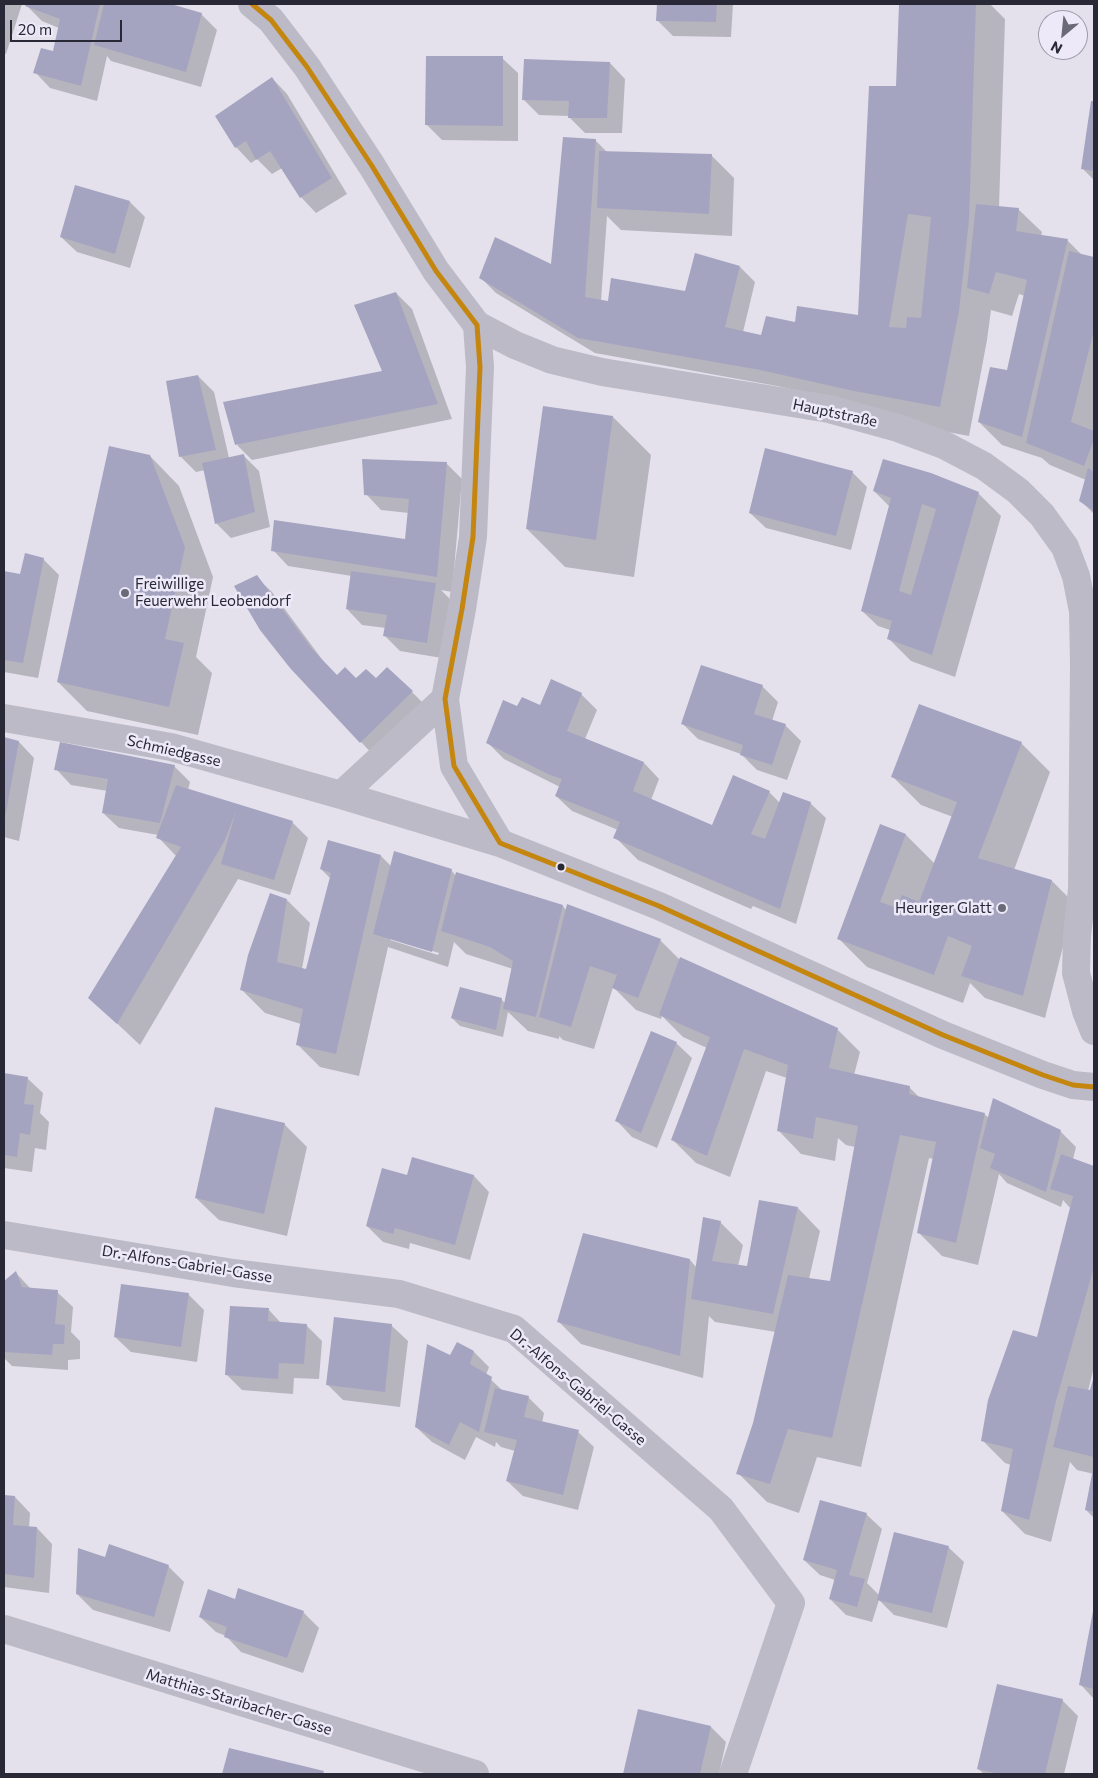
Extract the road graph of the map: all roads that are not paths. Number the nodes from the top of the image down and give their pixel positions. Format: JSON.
{"nodes":[{"id":1,"x":268,"y":9,"type":"edge"},
{"id":2,"x":477,"y":325,"type":"junction"},
{"id":3,"x":446,"y":699,"type":"junction"},
{"id":4,"x":4,"y":718,"type":"edge"},
{"id":5,"x":341,"y":795,"type":"junction"},
{"id":6,"x":500,"y":843,"type":"junction"},
{"id":7,"x":1094,"y":1030,"type":"edge"},
{"id":8,"x":1094,"y":1087,"type":"edge"},
{"id":9,"x":4,"y":1235,"type":"edge"},
{"id":10,"x":4,"y":1629,"type":"edge"},
{"id":11,"x":475,"y":1774,"type":"edge"},
{"id":12,"x":733,"y":1774,"type":"edge"}],
"edges":[{"from":1,"to":2,"type":"street","name":"Hauptstraße"},
{"from":2,"to":3,"type":"street"},
{"from":2,"to":7,"type":"street","name":"Hauptstraße"},
{"from":3,"to":5,"type":"street"},
{"from":3,"to":6,"type":"street"},
{"from":4,"to":5,"type":"street","name":"Schmiedgasse"},
{"from":5,"to":6,"type":"street","name":"Schmiedgasse"},
{"from":6,"to":8,"type":"street","name":"Schmiedgasse"},
{"from":9,"to":12,"type":"street","name":"Dr.-Alfons-Gabriel-Gasse"},
{"from":10,"to":11,"type":"street","name":"Matthias-Staribacher-Gasse"}]}
